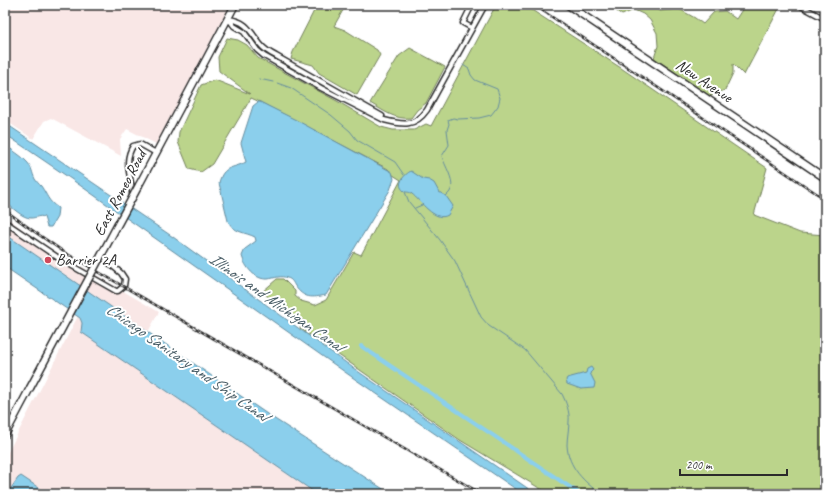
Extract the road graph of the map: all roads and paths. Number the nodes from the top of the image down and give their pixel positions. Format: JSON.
{"nodes":[{"id":1,"x":235,"y":5,"type":"edge"},
{"id":2,"x":472,"y":5,"type":"edge"},
{"id":3,"x":485,"y":5,"type":"edge"},
{"id":4,"x":568,"y":5,"type":"edge"},
{"id":5,"x":799,"y":5,"type":"edge"},
{"id":6,"x":228,"y":18,"type":"junction"},
{"id":7,"x":825,"y":19,"type":"edge"},
{"id":8,"x":472,"y":28,"type":"junction"},
{"id":9,"x":389,"y":122,"type":"junction"},
{"id":10,"x":156,"y":153,"type":"junction"},
{"id":11,"x":825,"y":178,"type":"edge"},
{"id":12,"x":5,"y":222,"type":"edge"},
{"id":13,"x":5,"y":435,"type":"edge"}],
"edges":[{"from":1,"to":6,"type":"main road","name":"East Romeo Road"},
{"from":2,"to":8,"type":"street"},
{"from":3,"to":8,"type":"street"},
{"from":4,"to":11,"type":"main road","name":"New Avenue"},
{"from":5,"to":7,"type":"street"},
{"from":6,"to":9,"type":"street"},
{"from":6,"to":9,"type":"street"},
{"from":6,"to":10,"type":"main road","name":"East Romeo Road"},
{"from":8,"to":9,"type":"street"},
{"from":10,"to":12,"type":"street","bridge":true},
{"from":10,"to":13,"type":"main road","name":"East Romeo Road","bridge":true}]}
